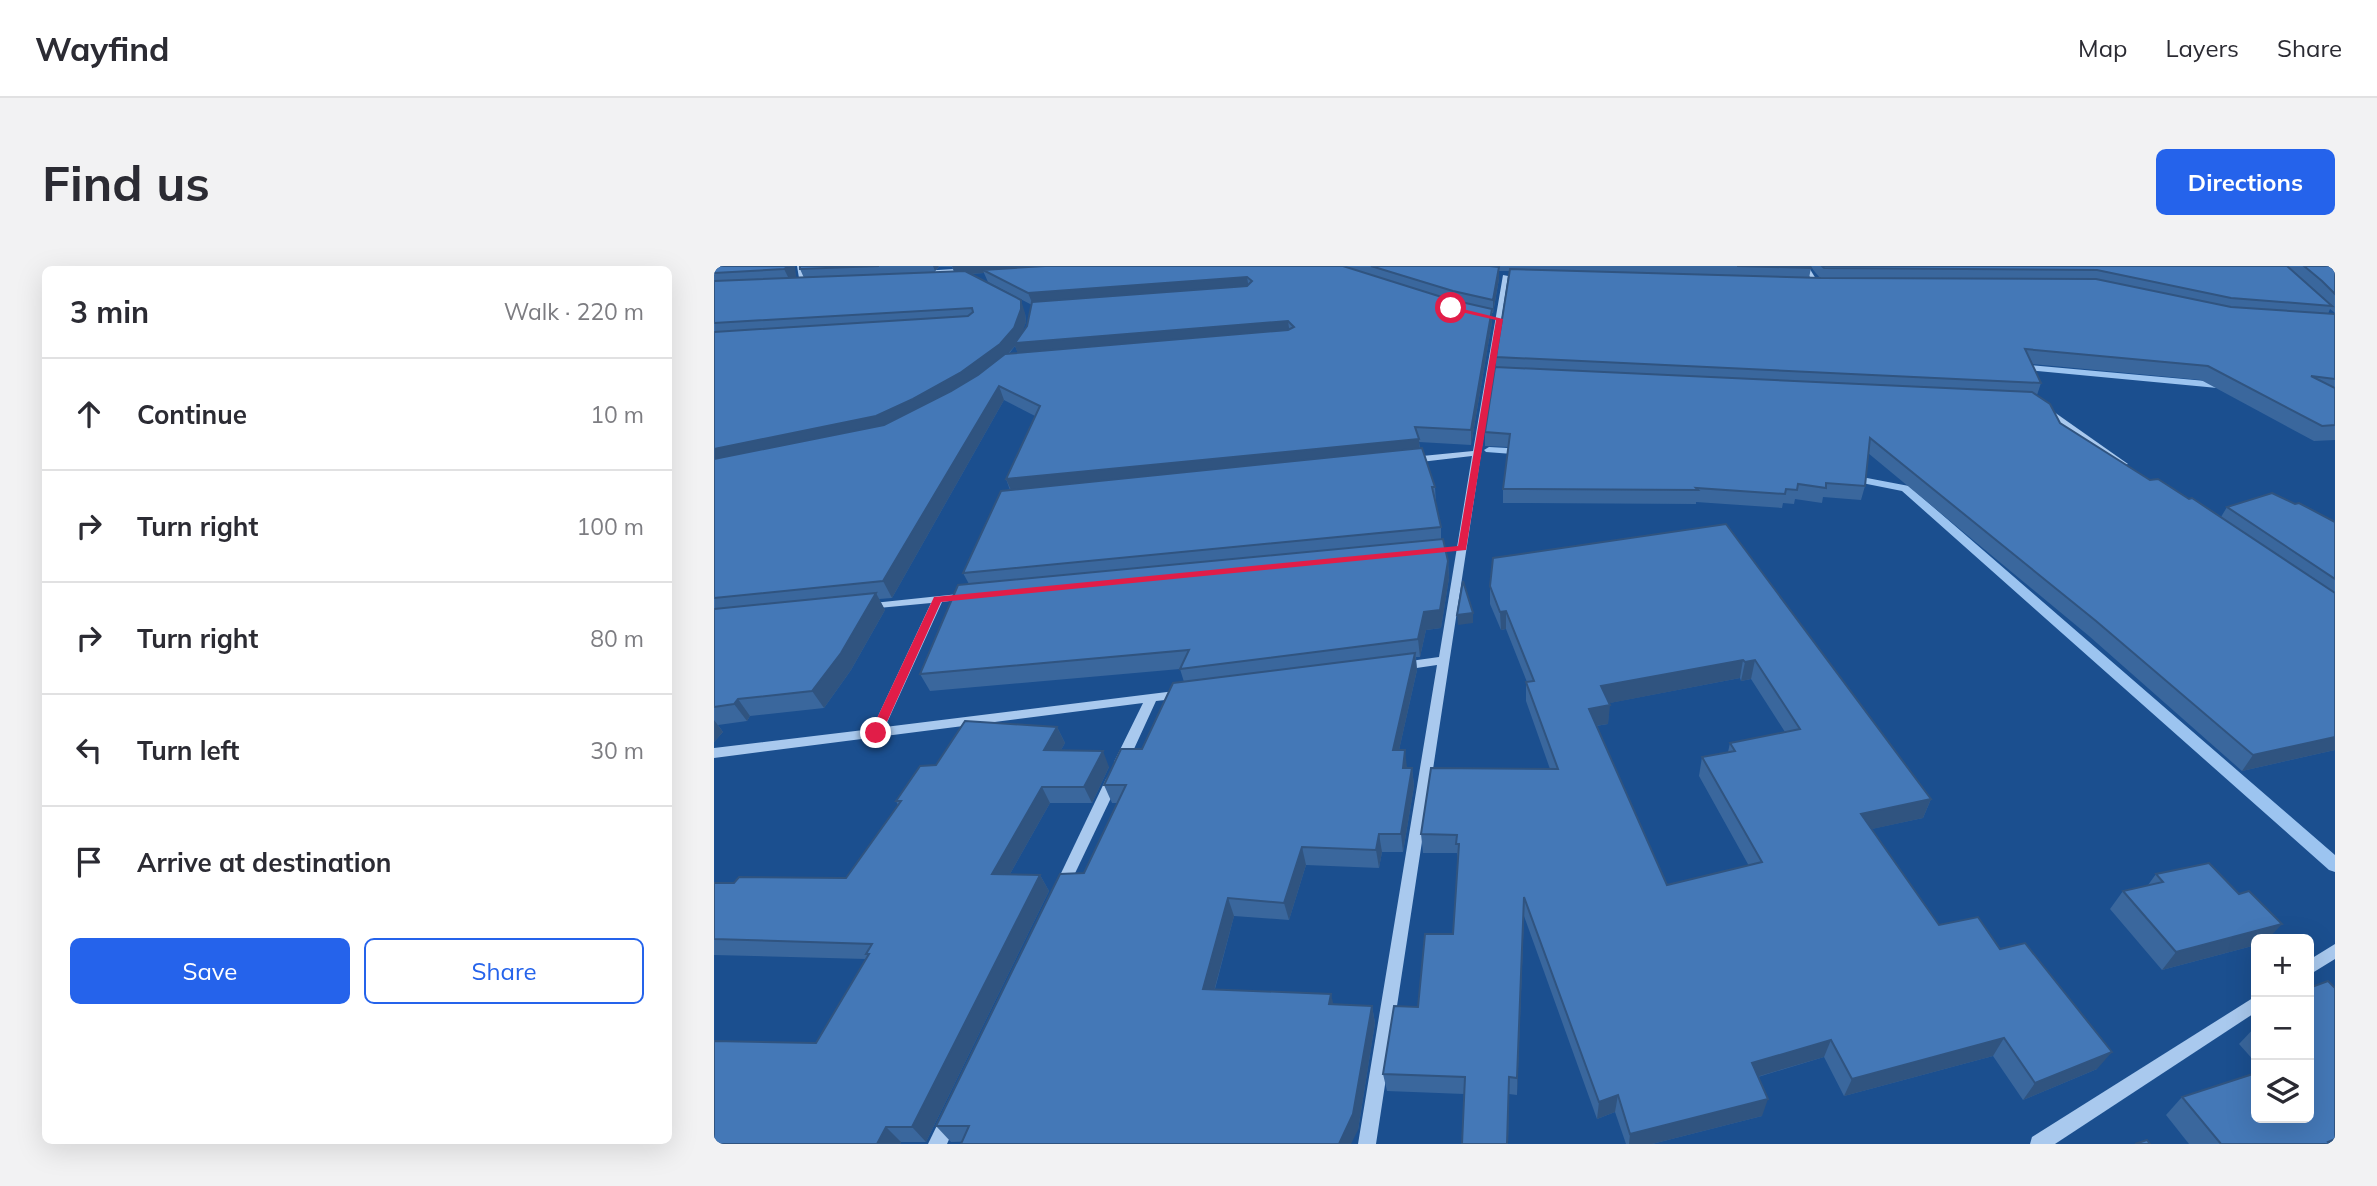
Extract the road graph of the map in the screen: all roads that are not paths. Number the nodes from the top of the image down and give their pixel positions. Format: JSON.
{"nodes":[{"id":1,"x":800,"y":266,"type":"edge"},
{"id":2,"x":1805,"y":266,"type":"edge"},
{"id":3,"x":973,"y":270,"type":"dead end"},
{"id":4,"x":920,"y":273,"type":"edge"},
{"id":5,"x":931,"y":273,"type":"edge"},
{"id":6,"x":1518,"y":276,"type":"edge"},
{"id":7,"x":814,"y":278,"type":"edge"},
{"id":8,"x":914,"y":280,"type":"edge"},
{"id":9,"x":955,"y":280,"type":"edge"},
{"id":10,"x":796,"y":281,"type":"junction"},
{"id":11,"x":806,"y":285,"type":"edge"},
{"id":12,"x":780,"y":286,"type":"edge"},
{"id":13,"x":1806,"y":286,"type":"edge"},
{"id":14,"x":2030,"y":400,"type":"edge"},
{"id":15,"x":1477,"y":453,"type":"junction"},
{"id":16,"x":1395,"y":462,"type":"edge"},
{"id":17,"x":2132,"y":470,"type":"edge"},
{"id":18,"x":1462,"y":548,"type":"junction"},
{"id":19,"x":1448,"y":550,"type":"edge"},
{"id":20,"x":979,"y":595,"type":"edge"},
{"id":21,"x":938,"y":599,"type":"junction"},
{"id":22,"x":859,"y":607,"type":"edge"},
{"id":23,"x":1444,"y":660,"type":"junction"},
{"id":24,"x":1388,"y":667,"type":"edge"},
{"id":25,"x":1194,"y":692,"type":"edge"},
{"id":26,"x":1152,"y":698,"type":"junction"},
{"id":27,"x":876,"y":733,"type":"junction"},
{"id":28,"x":714,"y":752,"type":"edge"},
{"id":29,"x":1051,"y":908,"type":"edge"},
{"id":30,"x":2335,"y":951,"type":"edge"},
{"id":31,"x":2314,"y":965,"type":"edge"},
{"id":32,"x":2251,"y":1006,"type":"edge"},
{"id":33,"x":955,"y":1107,"type":"edge"},
{"id":34,"x":937,"y":1144,"type":"edge"},
{"id":35,"x":1367,"y":1144,"type":"edge"},
{"id":36,"x":2039,"y":1144,"type":"edge"}],
"edges":[{"from":1,"to":10,"type":"street"},
{"from":2,"to":13,"type":"street"},
{"from":3,"to":5,"type":"street"},
{"from":4,"to":5,"type":"street"},
{"from":5,"to":8,"type":"street"},
{"from":5,"to":9,"type":"street"},
{"from":6,"to":15,"type":"street"},
{"from":7,"to":10,"type":"street"},
{"from":10,"to":11,"type":"street"},
{"from":10,"to":12,"type":"street"},
{"from":14,"to":17,"type":"street"},
{"from":15,"to":16,"type":"street"},
{"from":15,"to":18,"type":"street"},
{"from":18,"to":19,"type":"street"},
{"from":18,"to":23,"type":"street"},
{"from":20,"to":21,"type":"street"},
{"from":21,"to":22,"type":"street"},
{"from":21,"to":27,"type":"street"},
{"from":23,"to":24,"type":"street"},
{"from":23,"to":35,"type":"street"},
{"from":25,"to":26,"type":"street"},
{"from":26,"to":27,"type":"street"},
{"from":26,"to":29,"type":"street"},
{"from":27,"to":28,"type":"street"},
{"from":30,"to":31,"type":"street"},
{"from":32,"to":36,"type":"street"},
{"from":33,"to":34,"type":"street"}]}
